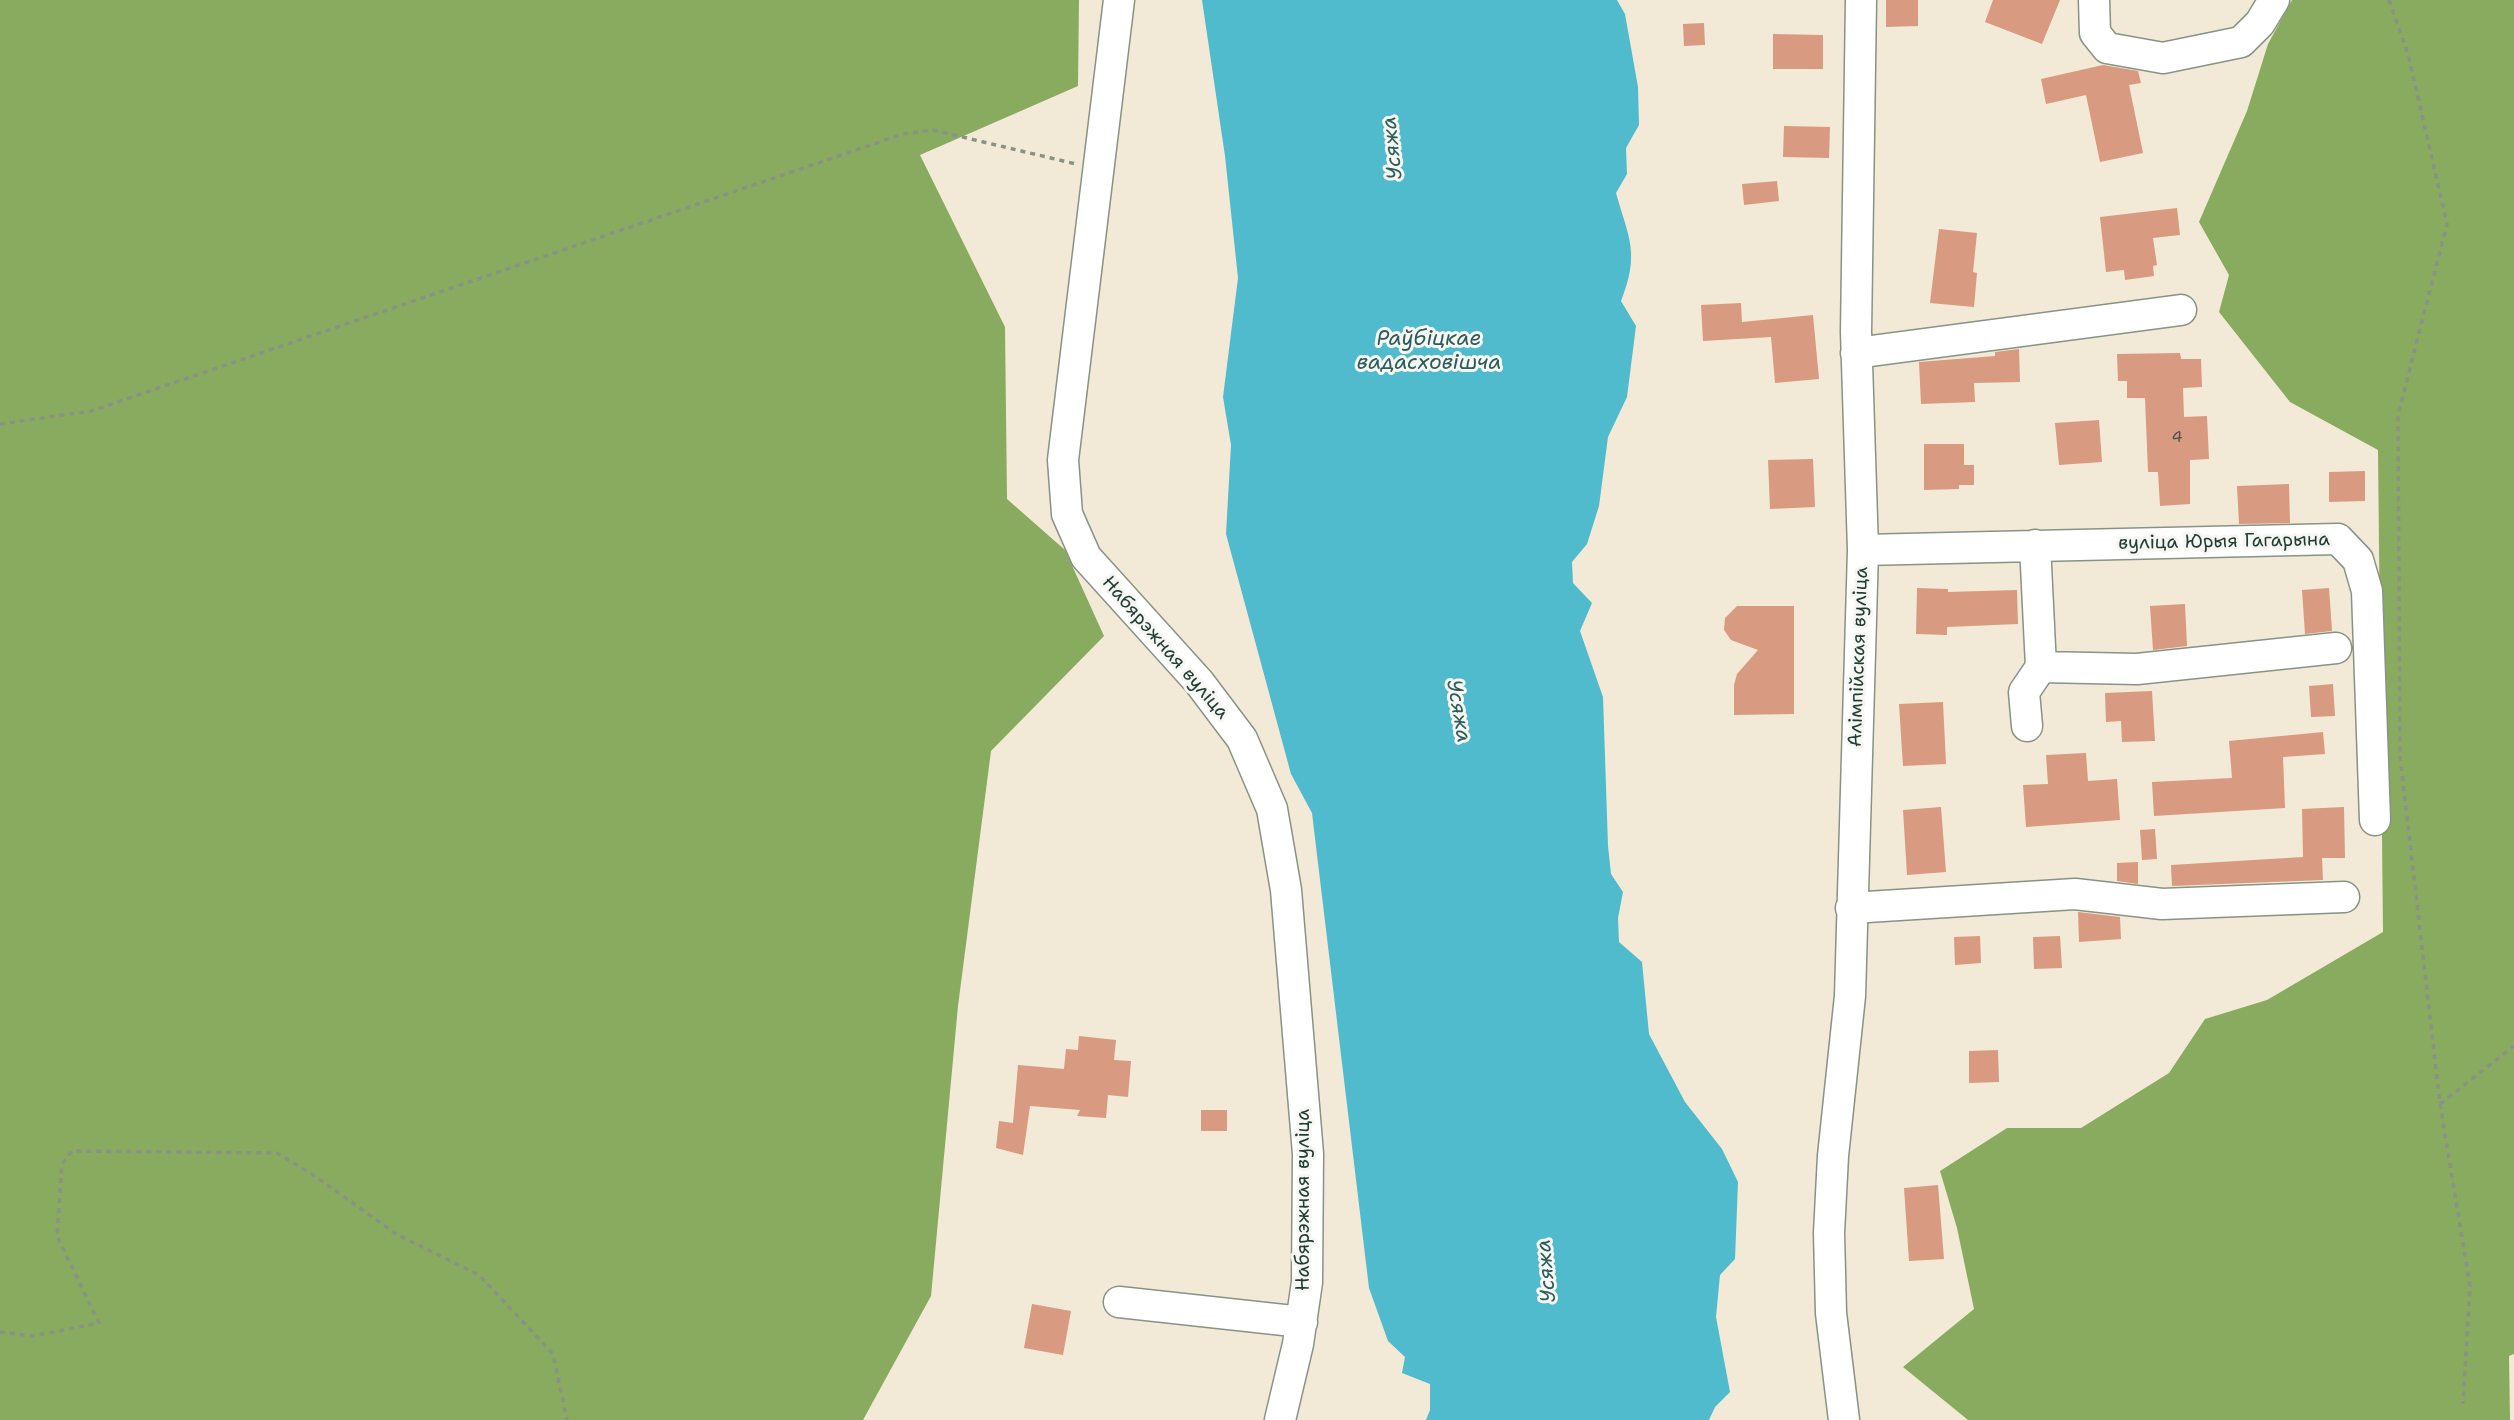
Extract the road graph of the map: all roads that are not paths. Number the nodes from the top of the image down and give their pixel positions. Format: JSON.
{"nodes":[{"id":1,"x":1119,"y":0,"type":"edge"},
{"id":2,"x":1861,"y":0,"type":"edge"},
{"id":3,"x":2094,"y":0,"type":"edge"},
{"id":4,"x":2274,"y":0,"type":"edge"},
{"id":5,"x":2181,"y":310,"type":"dead end"},
{"id":6,"x":1856,"y":353,"type":"junction"},
{"id":7,"x":2035,"y":545,"type":"junction"},
{"id":8,"x":1863,"y":550,"type":"junction"},
{"id":9,"x":2336,"y":648,"type":"dead end"},
{"id":10,"x":2040,"y":667,"type":"junction"},
{"id":11,"x":2027,"y":726,"type":"dead end"},
{"id":12,"x":2375,"y":820,"type":"dead end"},
{"id":13,"x":2344,"y":897,"type":"dead end"},
{"id":14,"x":1852,"y":908,"type":"junction"},
{"id":15,"x":1119,"y":1302,"type":"dead end"},
{"id":16,"x":1302,"y":1322,"type":"junction"},
{"id":17,"x":1280,"y":1420,"type":"edge"},
{"id":18,"x":1844,"y":1420,"type":"edge"}],
"edges":[{"from":1,"to":16,"type":"street","name":"Набярэжная вуліца"},
{"from":2,"to":6,"type":"street","name":"Алімпійская вуліца"},
{"from":3,"to":4,"type":"street"},
{"from":5,"to":6,"type":"street"},
{"from":6,"to":8,"type":"street","name":"Алімпійская вуліца"},
{"from":7,"to":8,"type":"street","name":"вуліца Юрыя Гагарына"},
{"from":7,"to":10,"type":"street"},
{"from":7,"to":12,"type":"street","name":"вуліца Юрыя Гагарына"},
{"from":8,"to":14,"type":"street","name":"Алімпійская вуліца"},
{"from":9,"to":10,"type":"street"},
{"from":10,"to":11,"type":"street"},
{"from":13,"to":14,"type":"street"},
{"from":14,"to":18,"type":"street","name":"Алімпійская вуліца"},
{"from":15,"to":16,"type":"street"},
{"from":16,"to":17,"type":"street","name":"Набярэжная вуліца"}]}
